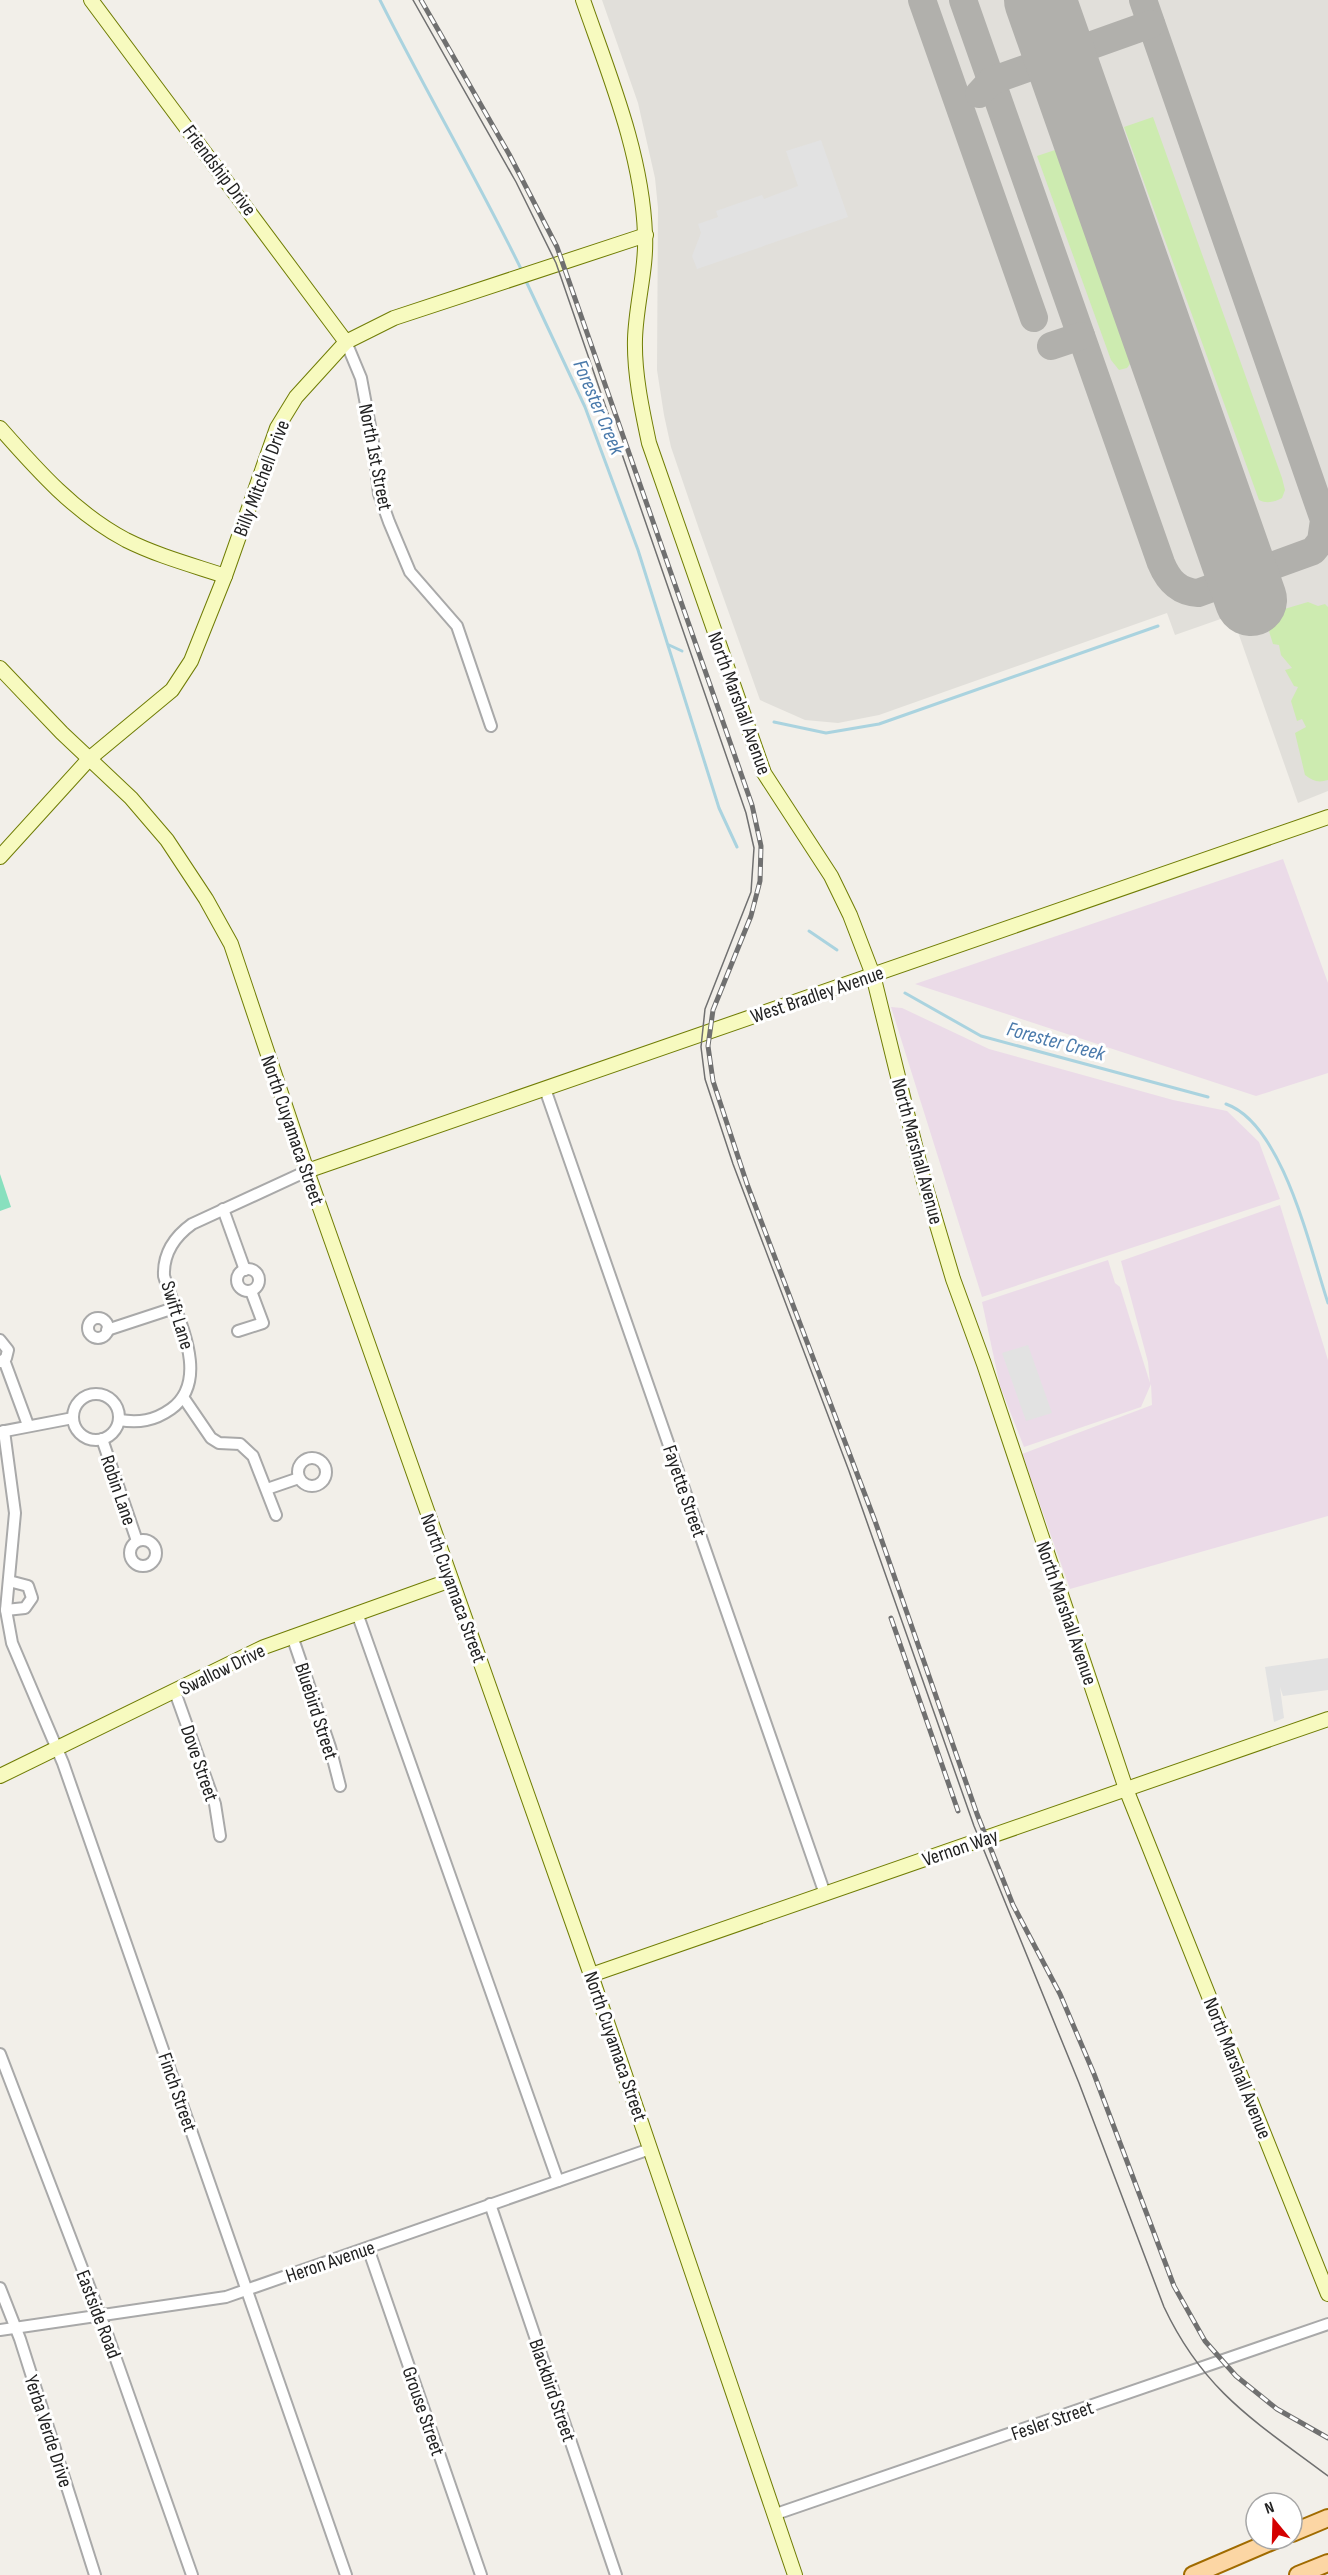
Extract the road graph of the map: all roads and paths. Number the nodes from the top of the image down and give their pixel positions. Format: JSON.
{"nodes":[{"id":1,"x":91,"y":0,"type":"edge"},
{"id":2,"x":583,"y":0,"type":"edge"},
{"id":3,"x":646,"y":235,"type":"junction"},
{"id":4,"x":346,"y":342,"type":"junction"},
{"id":5,"x":0,"y":428,"type":"edge"},
{"id":6,"x":225,"y":576,"type":"junction"},
{"id":7,"x":0,"y":668,"type":"edge"},
{"id":8,"x":491,"y":726,"type":"dead end"},
{"id":9,"x":89,"y":759,"type":"junction"},
{"id":10,"x":1328,"y":817,"type":"edge"},
{"id":11,"x":0,"y":857,"type":"edge"},
{"id":12,"x":873,"y":975,"type":"junction"},
{"id":13,"x":545,"y":1089,"type":"junction"},
{"id":14,"x":307,"y":1171,"type":"junction"},
{"id":15,"x":223,"y":1209,"type":"junction"},
{"id":16,"x":174,"y":1308,"type":"junction"},
{"id":17,"x":107,"y":1330,"type":"dead end"},
{"id":18,"x":238,"y":1331,"type":"dead end"},
{"id":19,"x":0,"y":1340,"type":"edge"},
{"id":20,"x":2,"y":1361,"type":"edge"},
{"id":21,"x":183,"y":1397,"type":"junction"},
{"id":22,"x":73,"y":1418,"type":"junction"},
{"id":23,"x":119,"y":1420,"type":"junction"},
{"id":24,"x":28,"y":1425,"type":"junction"},
{"id":25,"x":2,"y":1431,"type":"edge"},
{"id":26,"x":102,"y":1439,"type":"junction"},
{"id":27,"x":299,"y":1478,"type":"dead end"},
{"id":28,"x":267,"y":1489,"type":"junction"},
{"id":29,"x":276,"y":1515,"type":"dead end"},
{"id":30,"x":137,"y":1541,"type":"dead end"},
{"id":31,"x":451,"y":1580,"type":"junction"},
{"id":32,"x":9,"y":1581,"type":"junction"},
{"id":33,"x":6,"y":1610,"type":"junction"},
{"id":34,"x":357,"y":1612,"type":"junction"},
{"id":35,"x":292,"y":1636,"type":"junction"},
{"id":36,"x":175,"y":1692,"type":"junction"},
{"id":37,"x":1328,"y":1719,"type":"edge"},
{"id":38,"x":57,"y":1749,"type":"junction"},
{"id":39,"x":0,"y":1776,"type":"edge"},
{"id":40,"x":340,"y":1785,"type":"dead end"},
{"id":41,"x":1126,"y":1789,"type":"junction"},
{"id":42,"x":220,"y":1836,"type":"dead end"},
{"id":43,"x":825,"y":1894,"type":"junction"},
{"id":44,"x":591,"y":1975,"type":"junction"},
{"id":45,"x":0,"y":2054,"type":"edge"},
{"id":46,"x":650,"y":2149,"type":"junction"},
{"id":47,"x":558,"y":2181,"type":"junction"},
{"id":48,"x":490,"y":2204,"type":"junction"},
{"id":49,"x":368,"y":2248,"type":"junction"},
{"id":50,"x":0,"y":2288,"type":"edge"},
{"id":51,"x":248,"y":2289,"type":"junction"},
{"id":52,"x":1328,"y":2294,"type":"edge"},
{"id":53,"x":101,"y":2317,"type":"junction"},
{"id":54,"x":1328,"y":2324,"type":"edge"},
{"id":55,"x":15,"y":2328,"type":"junction"},
{"id":56,"x":0,"y":2330,"type":"edge"},
{"id":57,"x":776,"y":2514,"type":"junction"},
{"id":58,"x":1328,"y":2518,"type":"edge"},
{"id":59,"x":1304,"y":2528,"type":"edge"},
{"id":60,"x":1249,"y":2551,"type":"edge"},
{"id":61,"x":1328,"y":2563,"type":"edge"},
{"id":62,"x":791,"y":2574,"type":"edge"},
{"id":63,"x":95,"y":2575,"type":"edge"},
{"id":64,"x":192,"y":2575,"type":"edge"},
{"id":65,"x":346,"y":2575,"type":"edge"},
{"id":66,"x":481,"y":2575,"type":"edge"},
{"id":67,"x":616,"y":2575,"type":"edge"},
{"id":68,"x":1193,"y":2575,"type":"edge"},
{"id":69,"x":1298,"y":2575,"type":"edge"}],
"edges":[{"from":1,"to":4,"type":"main road","name":"Friendship Drive"},
{"from":2,"to":3,"type":"main road","name":"North Marshall Avenue"},
{"from":3,"to":4,"type":"main road","name":"Billy Mitchell Drive"},
{"from":3,"to":12,"type":"main road","name":"North Marshall Avenue"},
{"from":4,"to":6,"type":"main road","name":"Billy Mitchell Drive"},
{"from":4,"to":8,"type":"street","name":"North 1st Street"},
{"from":5,"to":6,"type":"main road"},
{"from":6,"to":9,"type":"main road","name":"Billy Mitchell Drive"},
{"from":7,"to":9,"type":"main road","name":"North Cuyamaca Street"},
{"from":9,"to":11,"type":"main road","name":"Billy Mitchell Drive"},
{"from":9,"to":14,"type":"main road","name":"North Cuyamaca Street"},
{"from":10,"to":12,"type":"main road","name":"West Bradley Avenue"},
{"from":12,"to":13,"type":"main road","name":"West Bradley Avenue"},
{"from":12,"to":41,"type":"main road","name":"North Marshall Avenue"},
{"from":13,"to":14,"type":"main road","name":"West Bradley Avenue"},
{"from":13,"to":43,"type":"street","name":"Fayette Street"},
{"from":14,"to":15,"type":"street","name":"Swift Lane"},
{"from":14,"to":31,"type":"main road","name":"North Cuyamaca Street"},
{"from":15,"to":16,"type":"street","name":"Swift Lane"},
{"from":15,"to":18,"type":"street"},
{"from":16,"to":17,"type":"street"},
{"from":16,"to":21,"type":"street","name":"Swift Lane"},
{"from":19,"to":20,"type":"street"},
{"from":20,"to":24,"type":"street"},
{"from":21,"to":23,"type":"street"},
{"from":21,"to":28,"type":"street"},
{"from":22,"to":23,"type":"street"},
{"from":22,"to":24,"type":"street"},
{"from":22,"to":26,"type":"street"},
{"from":23,"to":26,"type":"street"},
{"from":24,"to":25,"type":"street"},
{"from":25,"to":32,"type":"street","name":"Finch Street"},
{"from":26,"to":30,"type":"street","name":"Robin Lane"},
{"from":27,"to":28,"type":"street"},
{"from":28,"to":29,"type":"street"},
{"from":31,"to":34,"type":"main road","name":"Swallow Drive"},
{"from":31,"to":44,"type":"main road","name":"North Cuyamaca Street"},
{"from":32,"to":33,"type":"street","name":"Finch Street"},
{"from":32,"to":33,"type":"street"},
{"from":33,"to":38,"type":"street","name":"Finch Street"},
{"from":34,"to":35,"type":"main road","name":"Swallow Drive"},
{"from":34,"to":47,"type":"street"},
{"from":35,"to":36,"type":"main road","name":"Swallow Drive"},
{"from":35,"to":40,"type":"street","name":"Bluebird Street"},
{"from":36,"to":38,"type":"main road","name":"Swallow Drive"},
{"from":36,"to":42,"type":"street","name":"Dove Street"},
{"from":37,"to":41,"type":"main road","name":"Vernon Way"},
{"from":38,"to":39,"type":"main road","name":"Swallow Drive"},
{"from":38,"to":51,"type":"street","name":"Finch Street"},
{"from":41,"to":43,"type":"main road","name":"Vernon Way"},
{"from":41,"to":52,"type":"main road","name":"North Marshall Avenue"},
{"from":43,"to":44,"type":"main road","name":"Vernon Way"},
{"from":44,"to":46,"type":"main road","name":"North Cuyamaca Street"},
{"from":45,"to":53,"type":"street","name":"Eastside Road"},
{"from":46,"to":47,"type":"street","name":"Heron Avenue"},
{"from":46,"to":57,"type":"main road","name":"North Cuyamaca Street"},
{"from":47,"to":48,"type":"street","name":"Heron Avenue"},
{"from":48,"to":49,"type":"street","name":"Heron Avenue"},
{"from":48,"to":67,"type":"street","name":"Blackbird Street"},
{"from":49,"to":51,"type":"street","name":"Heron Avenue"},
{"from":49,"to":66,"type":"street","name":"Grouse Street"},
{"from":50,"to":55,"type":"street","name":"Yerba Verde Drive"},
{"from":51,"to":53,"type":"street","name":"Heron Avenue"},
{"from":51,"to":65,"type":"street","name":"Finch Street"},
{"from":53,"to":55,"type":"street","name":"Heron Avenue"},
{"from":53,"to":64,"type":"street","name":"Eastside Road"},
{"from":54,"to":57,"type":"street","name":"Fesler Street"},
{"from":55,"to":56,"type":"street","name":"Heron Avenue"},
{"from":55,"to":63,"type":"street","name":"Yerba Verde Drive"},
{"from":57,"to":62,"type":"main road","name":"North Cuyamaca Street"},
{"from":58,"to":59,"type":"main road"},
{"from":60,"to":68,"type":"main road"},
{"from":61,"to":69,"type":"main road"}]}
